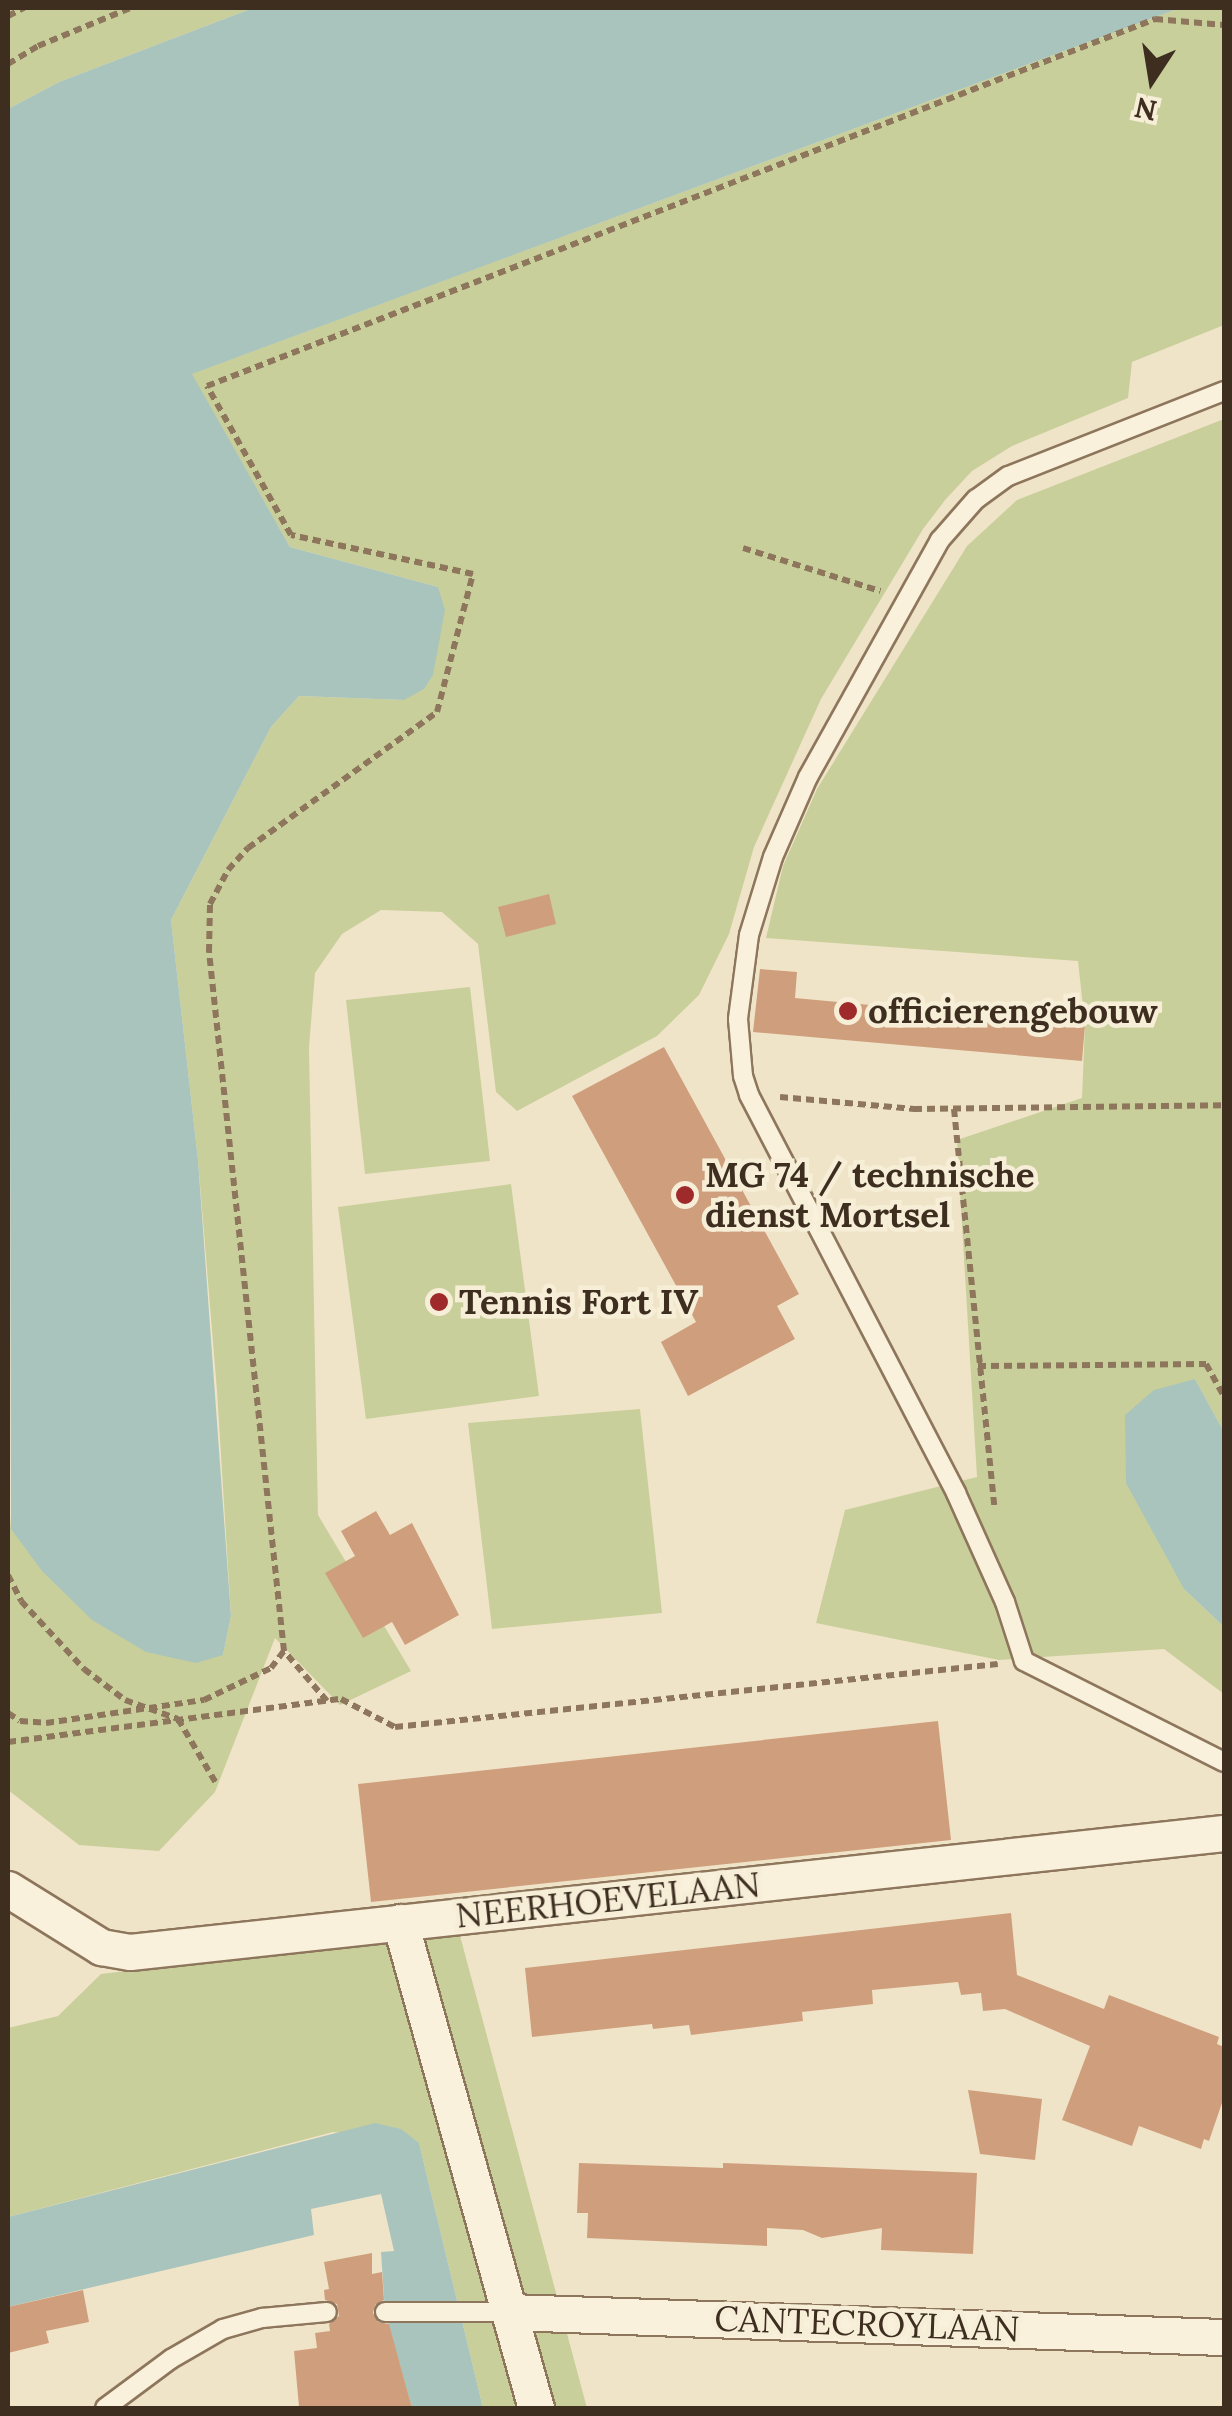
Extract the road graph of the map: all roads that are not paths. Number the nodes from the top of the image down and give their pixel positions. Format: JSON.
{"nodes":[{"id":1,"x":1224,"y":391,"type":"edge"},
{"id":2,"x":1224,"y":1762,"type":"edge"},
{"id":3,"x":1224,"y":1833,"type":"edge"},
{"id":4,"x":8,"y":1889,"type":"edge"},
{"id":5,"x":400,"y":1922,"type":"junction"},
{"id":6,"x":504,"y":2310,"type":"junction"},
{"id":7,"x":327,"y":2312,"type":"dead end"},
{"id":8,"x":385,"y":2312,"type":"dead end"},
{"id":9,"x":1224,"y":2337,"type":"edge"},
{"id":10,"x":105,"y":2408,"type":"edge"},
{"id":11,"x":536,"y":2408,"type":"edge"}],
"edges":[{"from":1,"to":2,"type":"lane"},
{"from":3,"to":5,"type":"street","name":"NEERHOEVELAAN"},
{"from":4,"to":5,"type":"street","name":"NEERHOEVELAAN"},
{"from":5,"to":6,"type":"street"},
{"from":6,"to":8,"type":"lane"},
{"from":6,"to":9,"type":"street","name":"CANTECROYLAAN"},
{"from":6,"to":11,"type":"street"},
{"from":7,"to":10,"type":"lane"}]}
